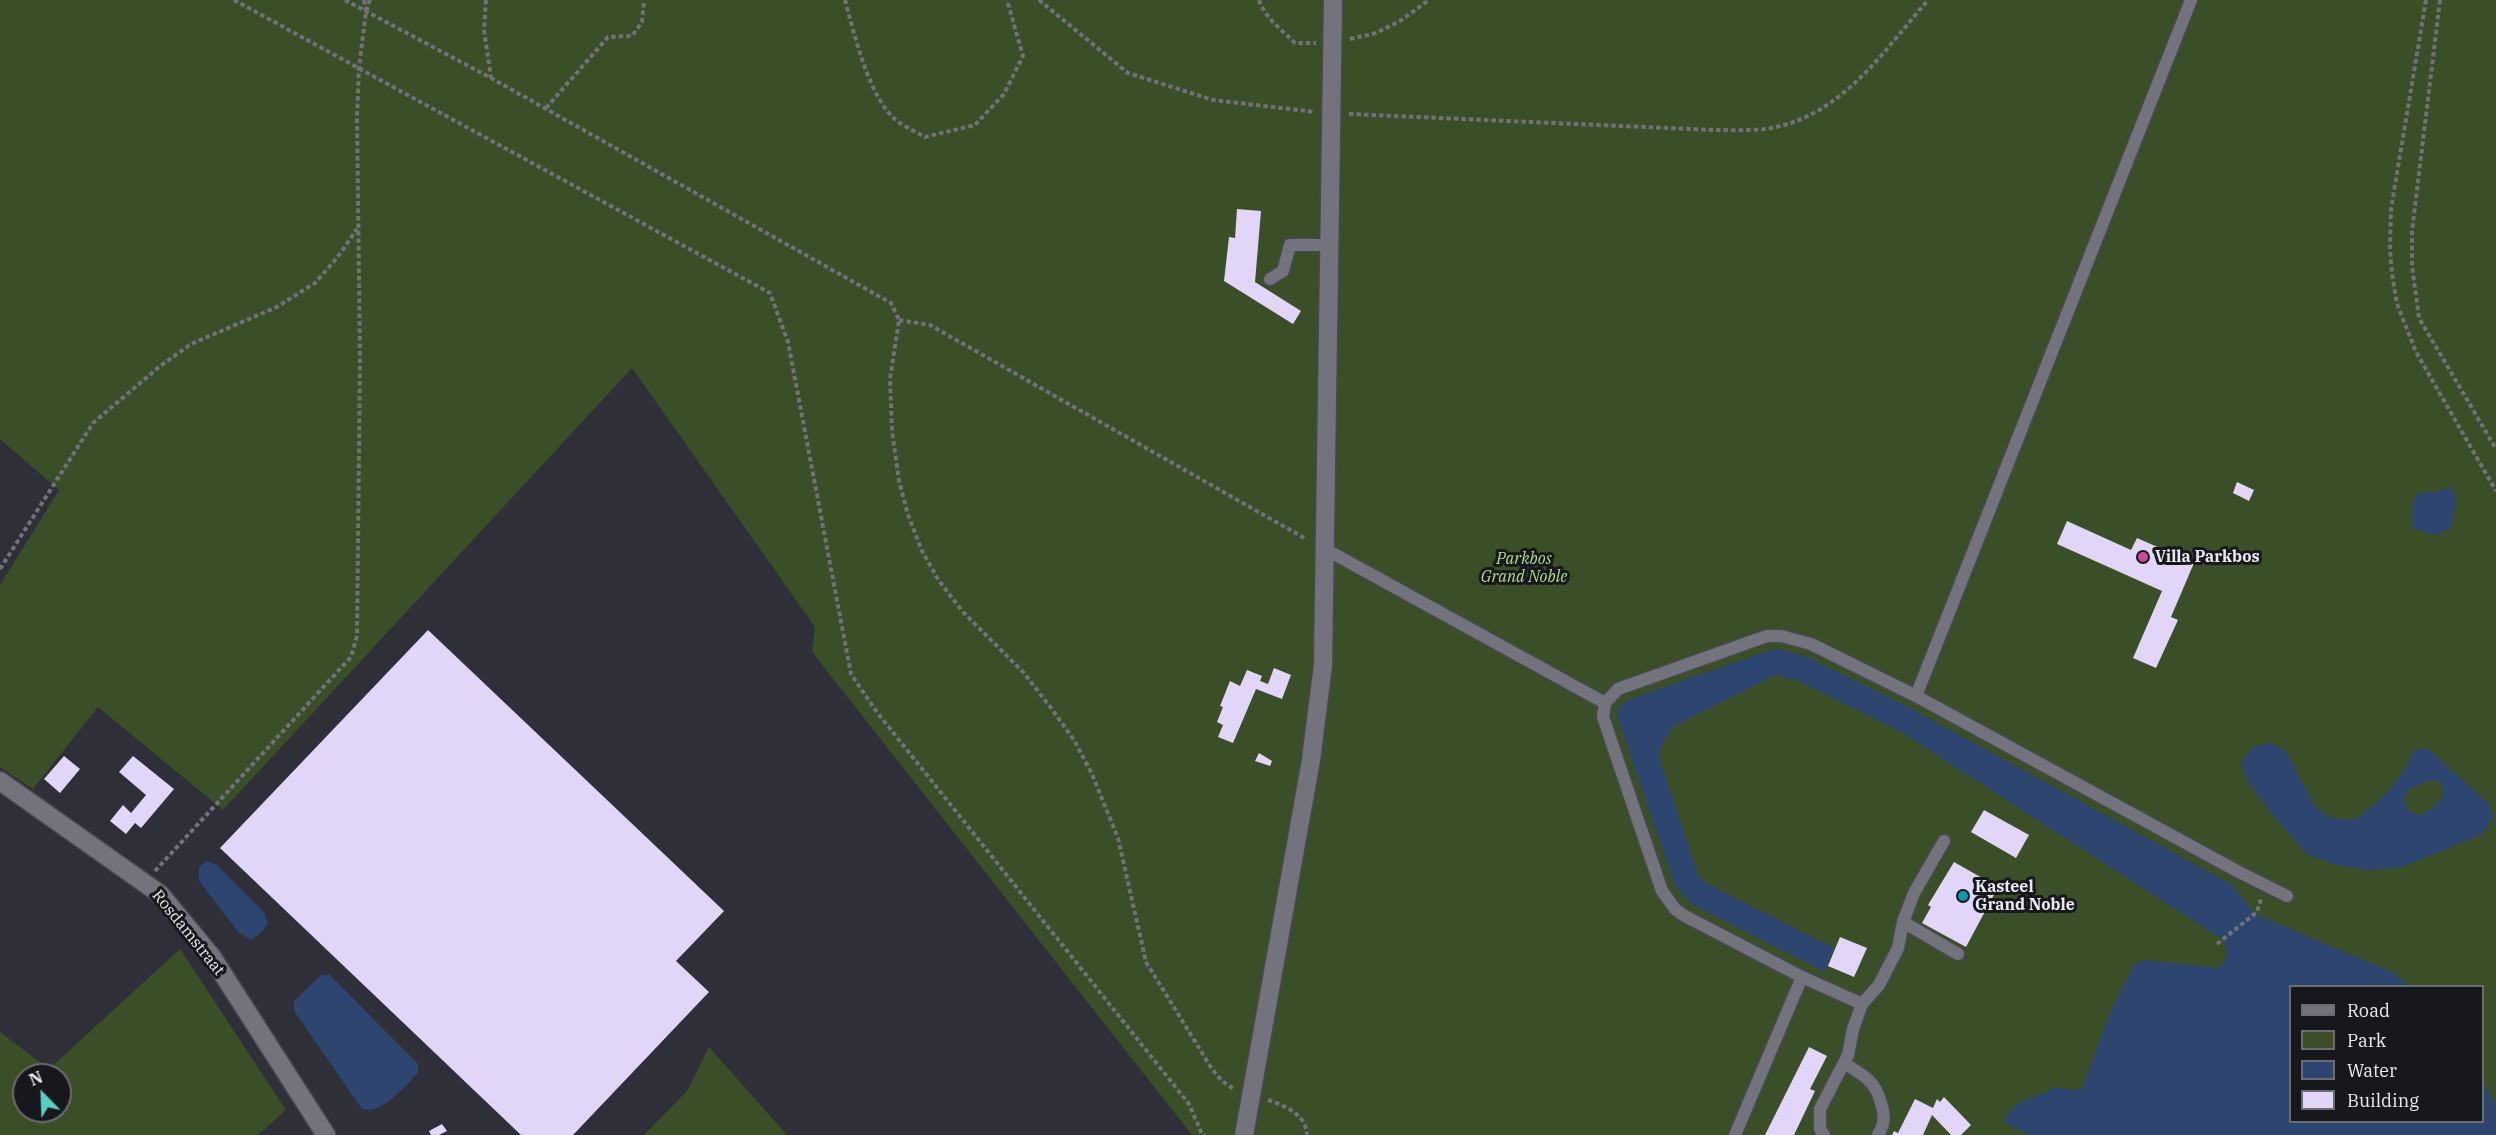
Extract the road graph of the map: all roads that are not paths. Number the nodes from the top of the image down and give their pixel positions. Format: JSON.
{"nodes":[{"id":1,"x":1333,"y":0,"type":"edge"},
{"id":2,"x":2191,"y":0,"type":"edge"},
{"id":3,"x":1329,"y":245,"type":"junction"},
{"id":4,"x":1270,"y":279,"type":"dead end"},
{"id":5,"x":1325,"y":549,"type":"junction"},
{"id":6,"x":1916,"y":696,"type":"junction"},
{"id":7,"x":1605,"y":703,"type":"junction"},
{"id":8,"x":0,"y":781,"type":"edge"},
{"id":9,"x":1944,"y":841,"type":"dead end"},
{"id":10,"x":2287,"y":896,"type":"dead end"},
{"id":11,"x":1903,"y":922,"type":"junction"},
{"id":12,"x":1958,"y":954,"type":"dead end"},
{"id":13,"x":1802,"y":977,"type":"junction"},
{"id":14,"x":1862,"y":1004,"type":"junction"},
{"id":15,"x":1844,"y":1063,"type":"junction"},
{"id":16,"x":326,"y":1135,"type":"edge"},
{"id":17,"x":1244,"y":1135,"type":"edge"},
{"id":18,"x":1735,"y":1135,"type":"edge"},
{"id":19,"x":1824,"y":1135,"type":"edge"},
{"id":20,"x":1878,"y":1135,"type":"edge"}],
"edges":[{"from":1,"to":3,"type":"street"},
{"from":2,"to":6,"type":"lane"},
{"from":3,"to":4,"type":"lane"},
{"from":3,"to":5,"type":"street"},
{"from":5,"to":7,"type":"lane"},
{"from":5,"to":17,"type":"street"},
{"from":6,"to":7,"type":"lane"},
{"from":6,"to":10,"type":"lane"},
{"from":7,"to":13,"type":"lane"},
{"from":8,"to":16,"type":"street","name":"Rosdamstraat"},
{"from":9,"to":11,"type":"lane"},
{"from":11,"to":12,"type":"lane"},
{"from":11,"to":14,"type":"lane"},
{"from":13,"to":14,"type":"lane"},
{"from":13,"to":18,"type":"lane"},
{"from":14,"to":15,"type":"lane"},
{"from":15,"to":19,"type":"lane"},
{"from":15,"to":20,"type":"lane"}]}
